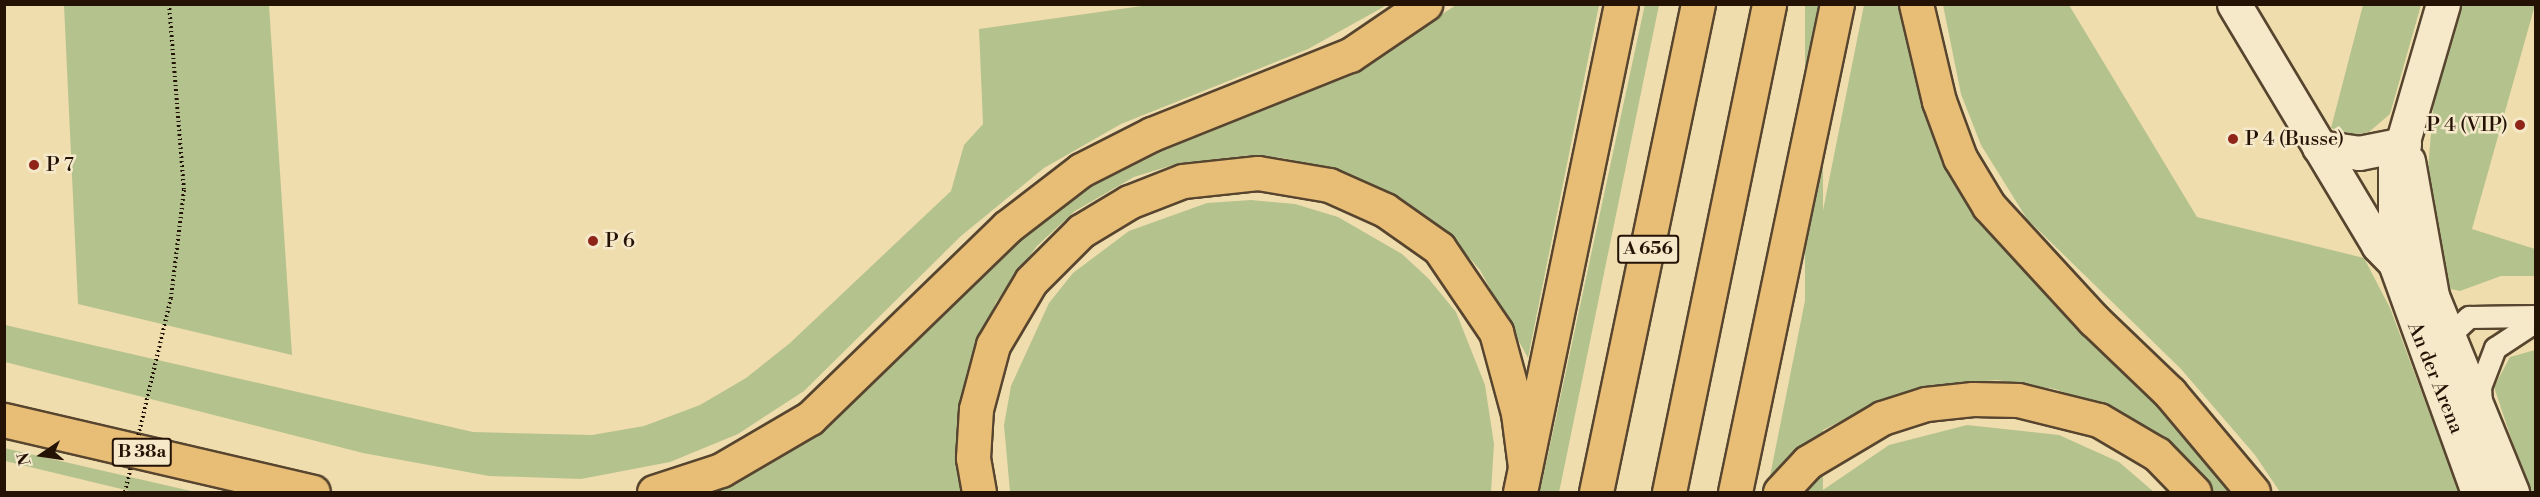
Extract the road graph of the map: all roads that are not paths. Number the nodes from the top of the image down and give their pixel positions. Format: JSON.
{"nodes":[{"id":1,"x":1425,"y":4,"type":"edge"},
{"id":2,"x":1621,"y":4,"type":"edge"},
{"id":3,"x":1698,"y":4,"type":"edge"},
{"id":4,"x":1769,"y":4,"type":"edge"},
{"id":5,"x":1838,"y":4,"type":"edge"},
{"id":6,"x":1916,"y":4,"type":"edge"},
{"id":7,"x":2234,"y":4,"type":"edge"},
{"id":8,"x":2443,"y":4,"type":"edge"},
{"id":9,"x":2404,"y":144,"type":"junction"},
{"id":10,"x":2319,"y":147,"type":"junction"},
{"id":11,"x":2395,"y":263,"type":"junction"},
{"id":12,"x":2432,"y":297,"type":"junction"},
{"id":13,"x":2535,"y":319,"type":"edge"},
{"id":14,"x":2447,"y":332,"type":"junction"},
{"id":15,"x":2443,"y":393,"type":"junction"},
{"id":16,"x":2481,"y":411,"type":"junction"},
{"id":17,"x":4,"y":420,"type":"edge"},
{"id":18,"x":1522,"y":480,"type":"edge"},
{"id":19,"x":313,"y":492,"type":"edge"},
{"id":20,"x":654,"y":492,"type":"edge"},
{"id":21,"x":979,"y":492,"type":"edge"},
{"id":22,"x":1596,"y":492,"type":"edge"},
{"id":23,"x":1669,"y":492,"type":"edge"},
{"id":24,"x":1735,"y":492,"type":"edge"},
{"id":25,"x":1780,"y":492,"type":"edge"},
{"id":26,"x":2194,"y":492,"type":"edge"},
{"id":27,"x":2253,"y":492,"type":"edge"},
{"id":28,"x":2478,"y":492,"type":"edge"},
{"id":29,"x":2512,"y":492,"type":"edge"}],
"edges":[{"from":1,"to":20,"type":"highway"},
{"from":2,"to":18,"type":"highway"},
{"from":3,"to":22,"type":"highway","number":"A 656"},
{"from":4,"to":23,"type":"highway"},
{"from":5,"to":24,"type":"highway"},
{"from":6,"to":27,"type":"highway"},
{"from":7,"to":10,"type":"street","name":"An der Arena"},
{"from":8,"to":9,"type":"street","name":"An der Arena"},
{"from":9,"to":10,"type":"street"},
{"from":9,"to":11,"type":"street","name":"An der Arena"},
{"from":9,"to":12,"type":"street","name":"An der Arena"},
{"from":10,"to":11,"type":"street","name":"An der Arena"},
{"from":11,"to":12,"type":"street","name":"An der Arena"},
{"from":11,"to":15,"type":"street","name":"An der Arena"},
{"from":12,"to":14,"type":"street","name":"An der Arena"},
{"from":13,"to":14,"type":"lane"},
{"from":13,"to":16,"type":"lane"},
{"from":14,"to":15,"type":"lane"},
{"from":14,"to":16,"type":"street","name":"An der Arena"},
{"from":15,"to":28,"type":"street","name":"An der Arena"},
{"from":16,"to":29,"type":"street","name":"An der Arena"},
{"from":17,"to":19,"type":"highway","number":"B 38a"},
{"from":18,"to":21,"type":"highway"},
{"from":25,"to":26,"type":"highway"}]}
